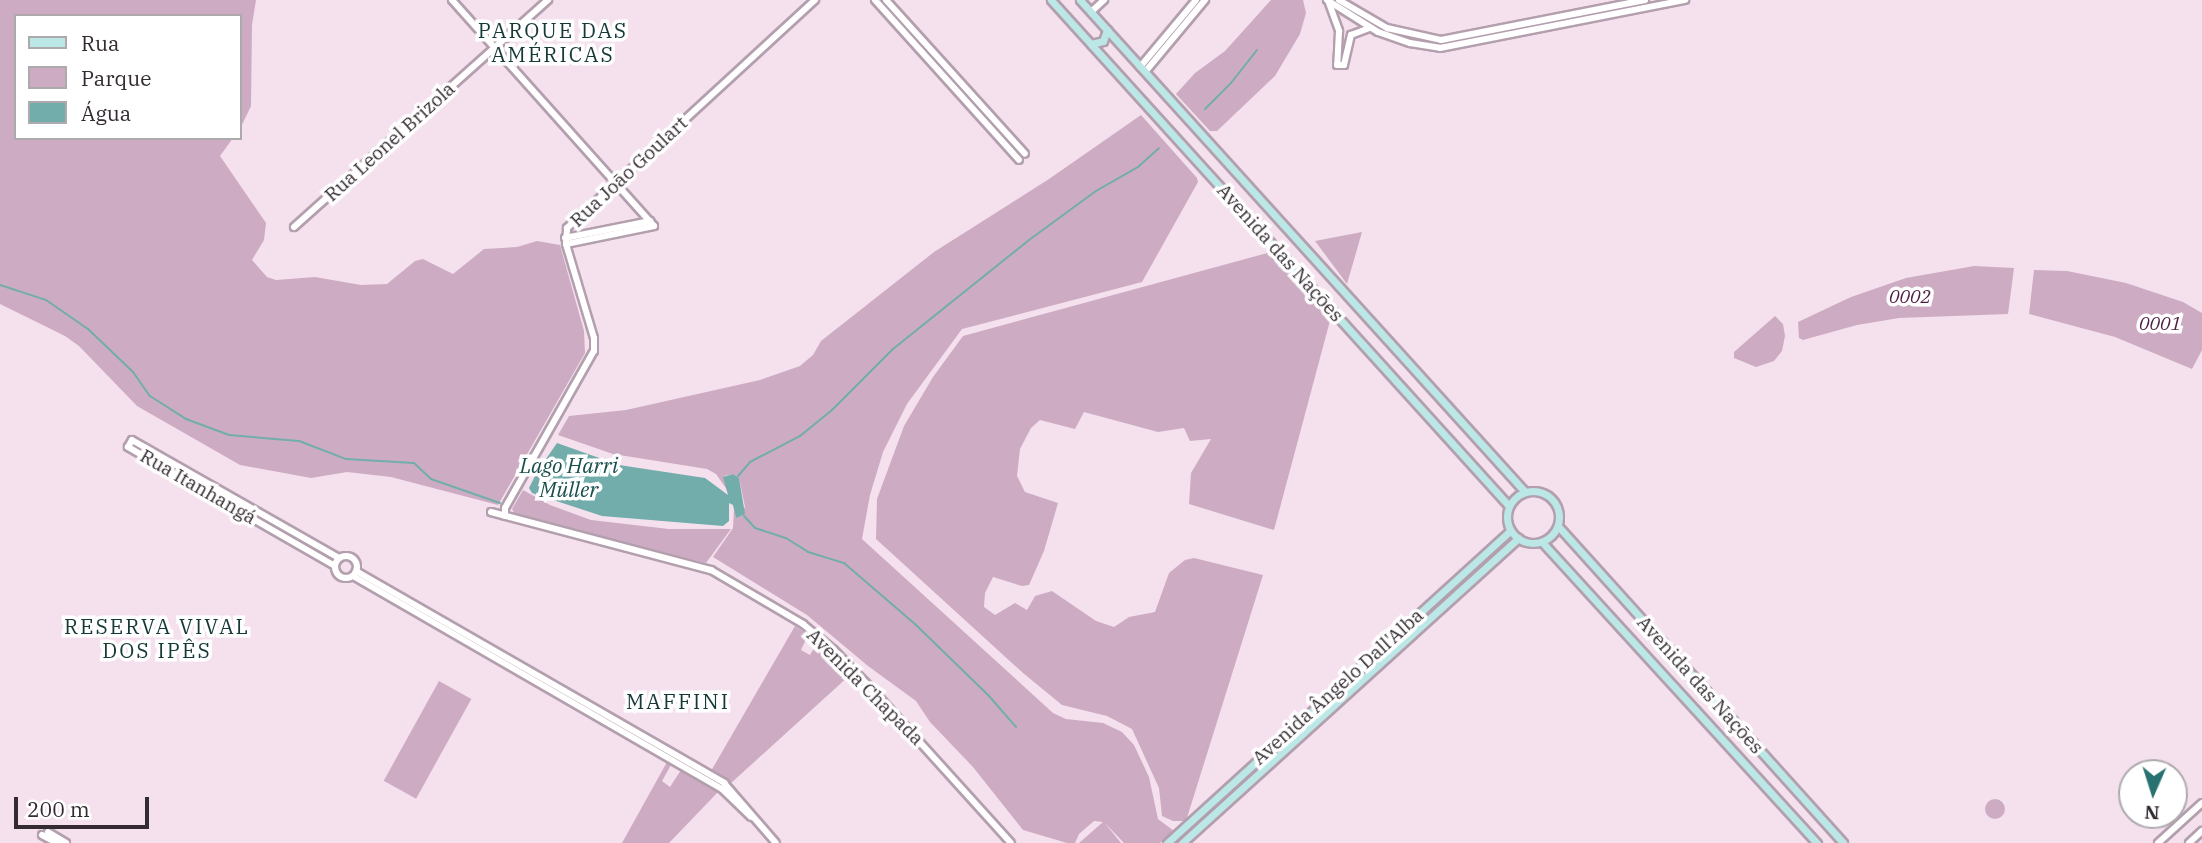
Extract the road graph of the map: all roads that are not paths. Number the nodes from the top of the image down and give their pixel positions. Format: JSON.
{"nodes":[{"id":1,"x":452,"y":0,"type":"edge"},
{"id":2,"x":548,"y":0,"type":"edge"},
{"id":3,"x":815,"y":0,"type":"edge"},
{"id":4,"x":875,"y":0,"type":"edge"},
{"id":5,"x":886,"y":0,"type":"edge"},
{"id":6,"x":1104,"y":0,"type":"edge"},
{"id":7,"x":1196,"y":0,"type":"edge"},
{"id":8,"x":1205,"y":0,"type":"edge"},
{"id":9,"x":1339,"y":0,"type":"edge"},
{"id":10,"x":1646,"y":0,"type":"edge"},
{"id":11,"x":1685,"y":0,"type":"edge"},
{"id":12,"x":1053,"y":1,"type":"edge"},
{"id":13,"x":1327,"y":1,"type":"edge"},
{"id":14,"x":1085,"y":2,"type":"edge"},
{"id":15,"x":1091,"y":12,"type":"junction"},
{"id":16,"x":1370,"y":28,"type":"junction"},
{"id":17,"x":1107,"y":30,"type":"junction"},
{"id":18,"x":1091,"y":44,"type":"junction"},
{"id":19,"x":495,"y":47,"type":"junction"},
{"id":20,"x":1142,"y":70,"type":"junction"},
{"id":21,"x":1026,"y":154,"type":"dead end"},
{"id":22,"x":1019,"y":160,"type":"dead end"},
{"id":23,"x":617,"y":182,"type":"junction"},
{"id":24,"x":294,"y":227,"type":"dead end"},
{"id":25,"x":566,"y":241,"type":"junction"},
{"id":26,"x":1525,"y":492,"type":"junction"},
{"id":27,"x":512,"y":498,"type":"junction"},
{"id":28,"x":1509,"y":506,"type":"junction"},
{"id":29,"x":491,"y":512,"type":"dead end"},
{"id":30,"x":507,"y":514,"type":"junction"},
{"id":31,"x":1558,"y":526,"type":"junction"},
{"id":32,"x":1510,"y":531,"type":"junction"},
{"id":33,"x":1518,"y":538,"type":"junction"},
{"id":34,"x":1542,"y":542,"type":"junction"},
{"id":35,"x":339,"y":558,"type":"junction"},
{"id":36,"x":335,"y":566,"type":"junction"},
{"id":37,"x":355,"y":573,"type":"junction"},
{"id":38,"x":2202,"y":803,"type":"edge"},
{"id":39,"x":2202,"y":831,"type":"edge"},
{"id":40,"x":57,"y":843,"type":"edge"},
{"id":41,"x":66,"y":843,"type":"edge"},
{"id":42,"x":776,"y":843,"type":"edge"},
{"id":43,"x":1011,"y":843,"type":"edge"},
{"id":44,"x":1167,"y":843,"type":"edge"},
{"id":45,"x":1182,"y":843,"type":"edge"},
{"id":46,"x":1817,"y":843,"type":"edge"},
{"id":47,"x":1843,"y":843,"type":"edge"},
{"id":48,"x":2158,"y":843,"type":"edge"},
{"id":49,"x":2189,"y":843,"type":"edge"}],
"edges":[{"from":1,"to":19,"type":"street"},
{"from":2,"to":19,"type":"street","name":"Rua Leonel Brizola"},
{"from":3,"to":23,"type":"street","name":"Rua João Goulart"},
{"from":4,"to":22,"type":"street"},
{"from":5,"to":21,"type":"street"},
{"from":6,"to":15,"type":"street"},
{"from":7,"to":20,"type":"street"},
{"from":8,"to":20,"type":"street"},
{"from":9,"to":10,"type":"street"},
{"from":11,"to":16,"type":"street"},
{"from":12,"to":18,"type":"main road","name":"Avenida das Nações"},
{"from":13,"to":16,"type":"street"},
{"from":13,"to":16,"type":"street"},
{"from":14,"to":15,"type":"main road","name":"Avenida das Nações"},
{"from":15,"to":17,"type":"main road","name":"Avenida das Nações"},
{"from":17,"to":18,"type":"main road"},
{"from":17,"to":20,"type":"main road","name":"Avenida das Nações"},
{"from":18,"to":28,"type":"main road","name":"Avenida das Nações"},
{"from":19,"to":23,"type":"street"},
{"from":19,"to":24,"type":"street","name":"Rua Leonel Brizola"},
{"from":20,"to":26,"type":"main road","name":"Avenida das Nações"},
{"from":23,"to":25,"type":"street","name":"Rua João Goulart"},
{"from":23,"to":25,"type":"street"},
{"from":25,"to":27,"type":"street","name":"Rua João Goulart"},
{"from":26,"to":28,"type":"main road"},
{"from":26,"to":31,"type":"main road"},
{"from":27,"to":30,"type":"street"},
{"from":27,"to":30,"type":"street","name":"Rua João Goulart"},
{"from":28,"to":32,"type":"main road"},
{"from":29,"to":30,"type":"street","name":"Avenida Chapada"},
{"from":30,"to":43,"type":"street","name":"Avenida Chapada"},
{"from":31,"to":34,"type":"main road"},
{"from":31,"to":47,"type":"main road","name":"Avenida das Nações"},
{"from":32,"to":33,"type":"main road"},
{"from":32,"to":44,"type":"main road","name":"Avenida Ângelo Dall'Alba"},
{"from":33,"to":34,"type":"main road"},
{"from":33,"to":45,"type":"main road","name":"Avenida Ângelo Dall'Alba"},
{"from":34,"to":46,"type":"main road","name":"Avenida das Nações"},
{"from":35,"to":36,"type":"street"},
{"from":35,"to":36,"type":"street","name":"Rua Itanhangá"},
{"from":35,"to":37,"type":"street"},
{"from":36,"to":37,"type":"street"},
{"from":37,"to":42,"type":"street"},
{"from":38,"to":48,"type":"street"},
{"from":39,"to":49,"type":"street"},
{"from":40,"to":41,"type":"street"}]}
